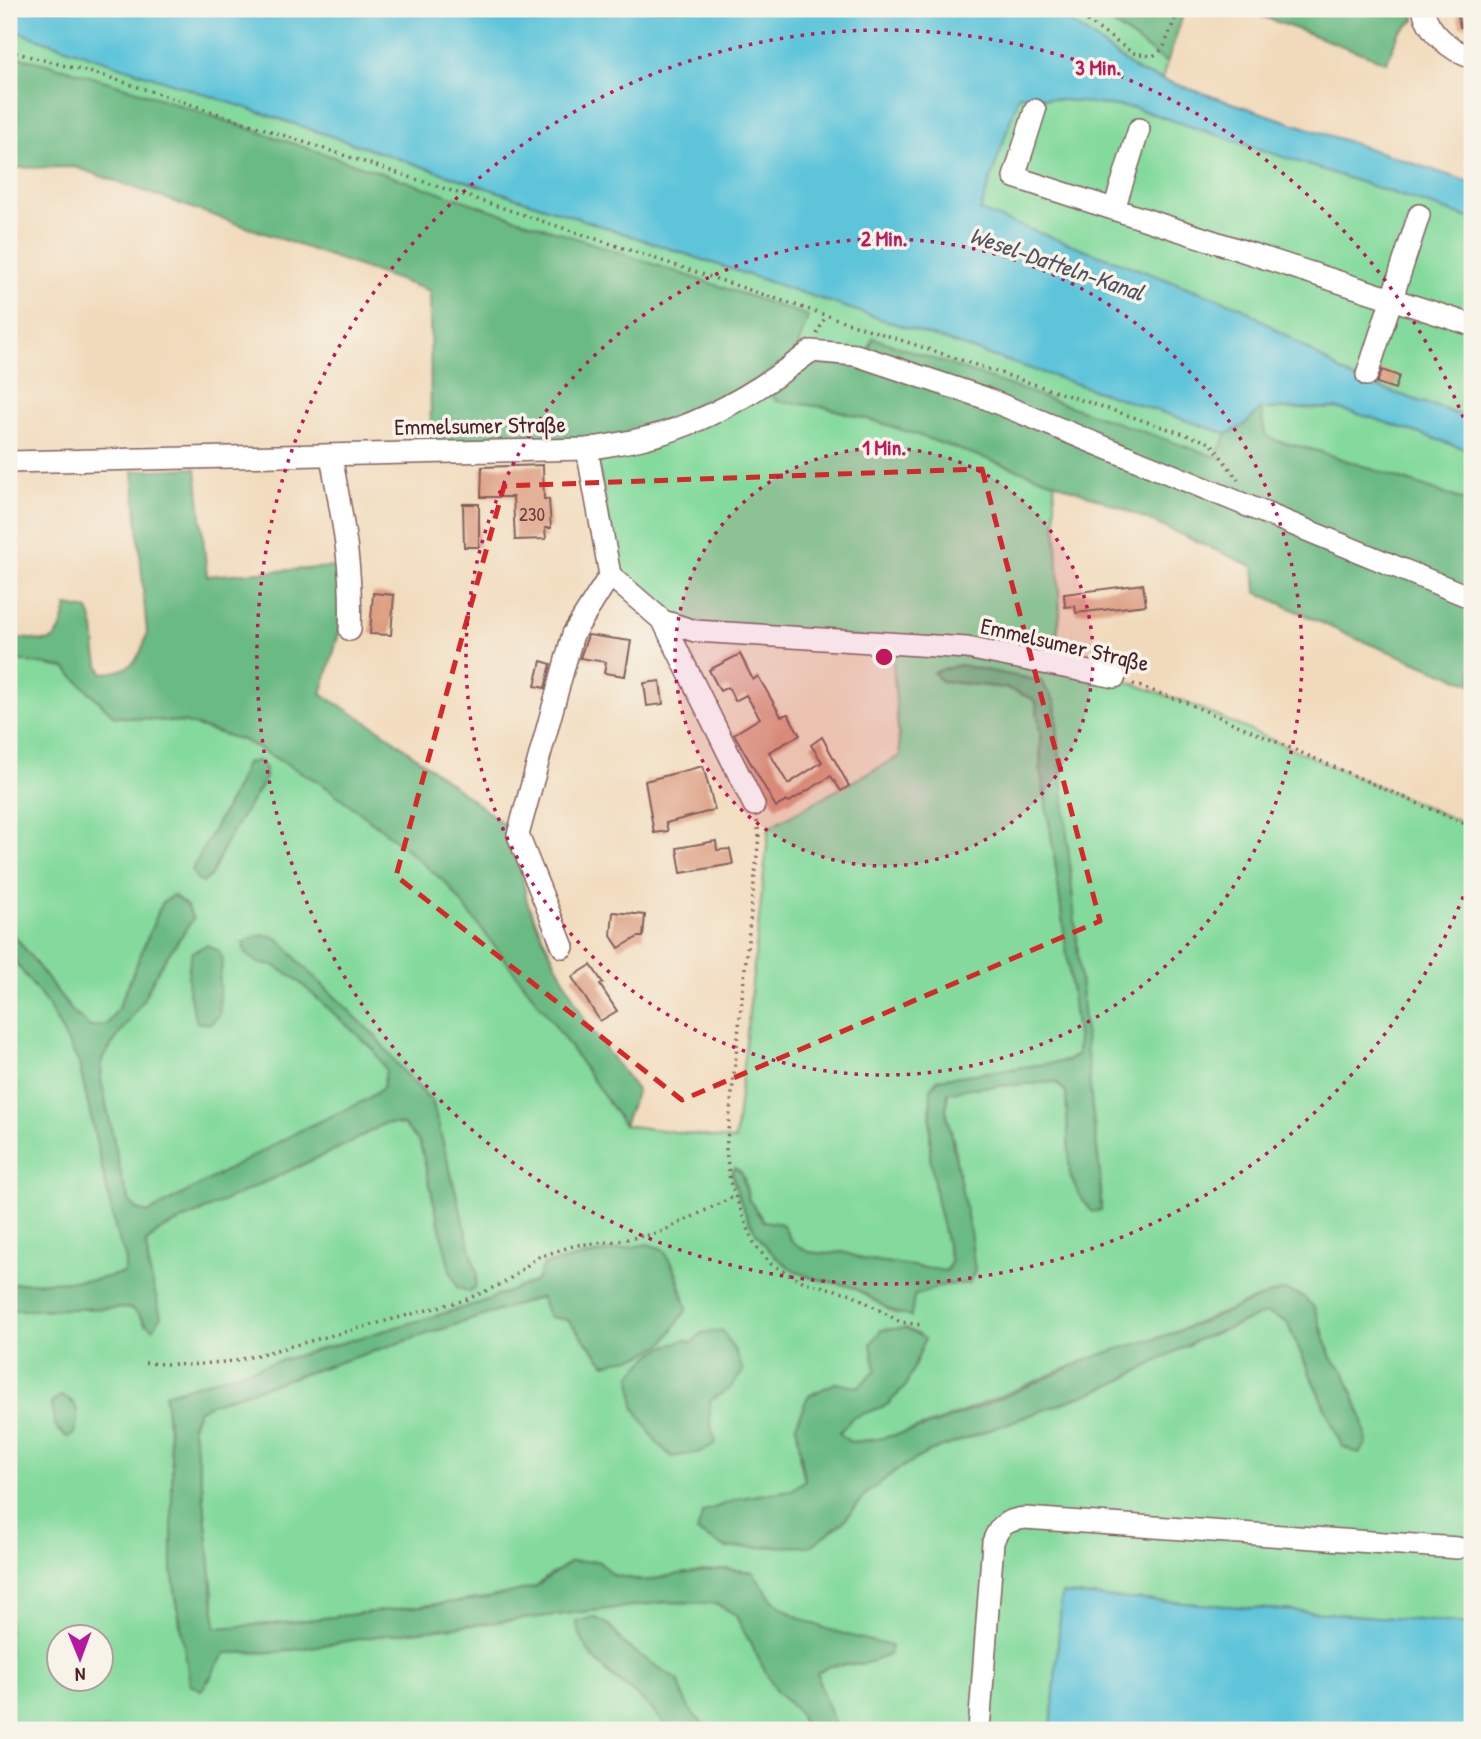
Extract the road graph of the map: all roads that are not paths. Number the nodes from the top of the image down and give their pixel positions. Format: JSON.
{"nodes":[{"id":1,"x":1423,"y":9,"type":"edge"},
{"id":2,"x":1472,"y":58,"type":"edge"},
{"id":3,"x":1035,"y":110,"type":"dead end"},
{"id":4,"x":1139,"y":129,"type":"dead end"},
{"id":5,"x":1114,"y":209,"type":"junction"},
{"id":6,"x":1419,"y":215,"type":"dead end"},
{"id":7,"x":1392,"y":299,"type":"junction"},
{"id":8,"x":1472,"y":325,"type":"edge"},
{"id":9,"x":1367,"y":375,"type":"dead end"},
{"id":10,"x":587,"y":449,"type":"junction"},
{"id":11,"x":331,"y":456,"type":"junction"},
{"id":12,"x":9,"y":462,"type":"edge"},
{"id":13,"x":610,"y":575,"type":"junction"},
{"id":14,"x":1472,"y":598,"type":"edge"},
{"id":15,"x":663,"y":621,"type":"junction"},
{"id":16,"x":350,"y":629,"type":"dead end"},
{"id":17,"x":1115,"y":677,"type":"road end"},
{"id":18,"x":754,"y":805,"type":"road end"},
{"id":19,"x":563,"y":947,"type":"dead end"},
{"id":20,"x":1458,"y":1548,"type":"dead end"},
{"id":21,"x":979,"y":1730,"type":"edge"}],
"edges":[{"from":1,"to":2,"type":"street"},
{"from":3,"to":5,"type":"street"},
{"from":4,"to":5,"type":"street"},
{"from":5,"to":7,"type":"street"},
{"from":6,"to":7,"type":"street"},
{"from":7,"to":8,"type":"street"},
{"from":7,"to":9,"type":"street"},
{"from":10,"to":11,"type":"street","name":"Emmelsumer Straße"},
{"from":10,"to":13,"type":"street","name":"Emmelsumer Straße"},
{"from":10,"to":14,"type":"street"},
{"from":11,"to":12,"type":"street","name":"Emmelsumer Straße"},
{"from":11,"to":16,"type":"street"},
{"from":13,"to":15,"type":"street","name":"Emmelsumer Straße"},
{"from":13,"to":19,"type":"street"},
{"from":15,"to":17,"type":"street","name":"Emmelsumer Straße"},
{"from":15,"to":18,"type":"street","name":"Emmelsumer Straße"},
{"from":20,"to":21,"type":"street"}]}
